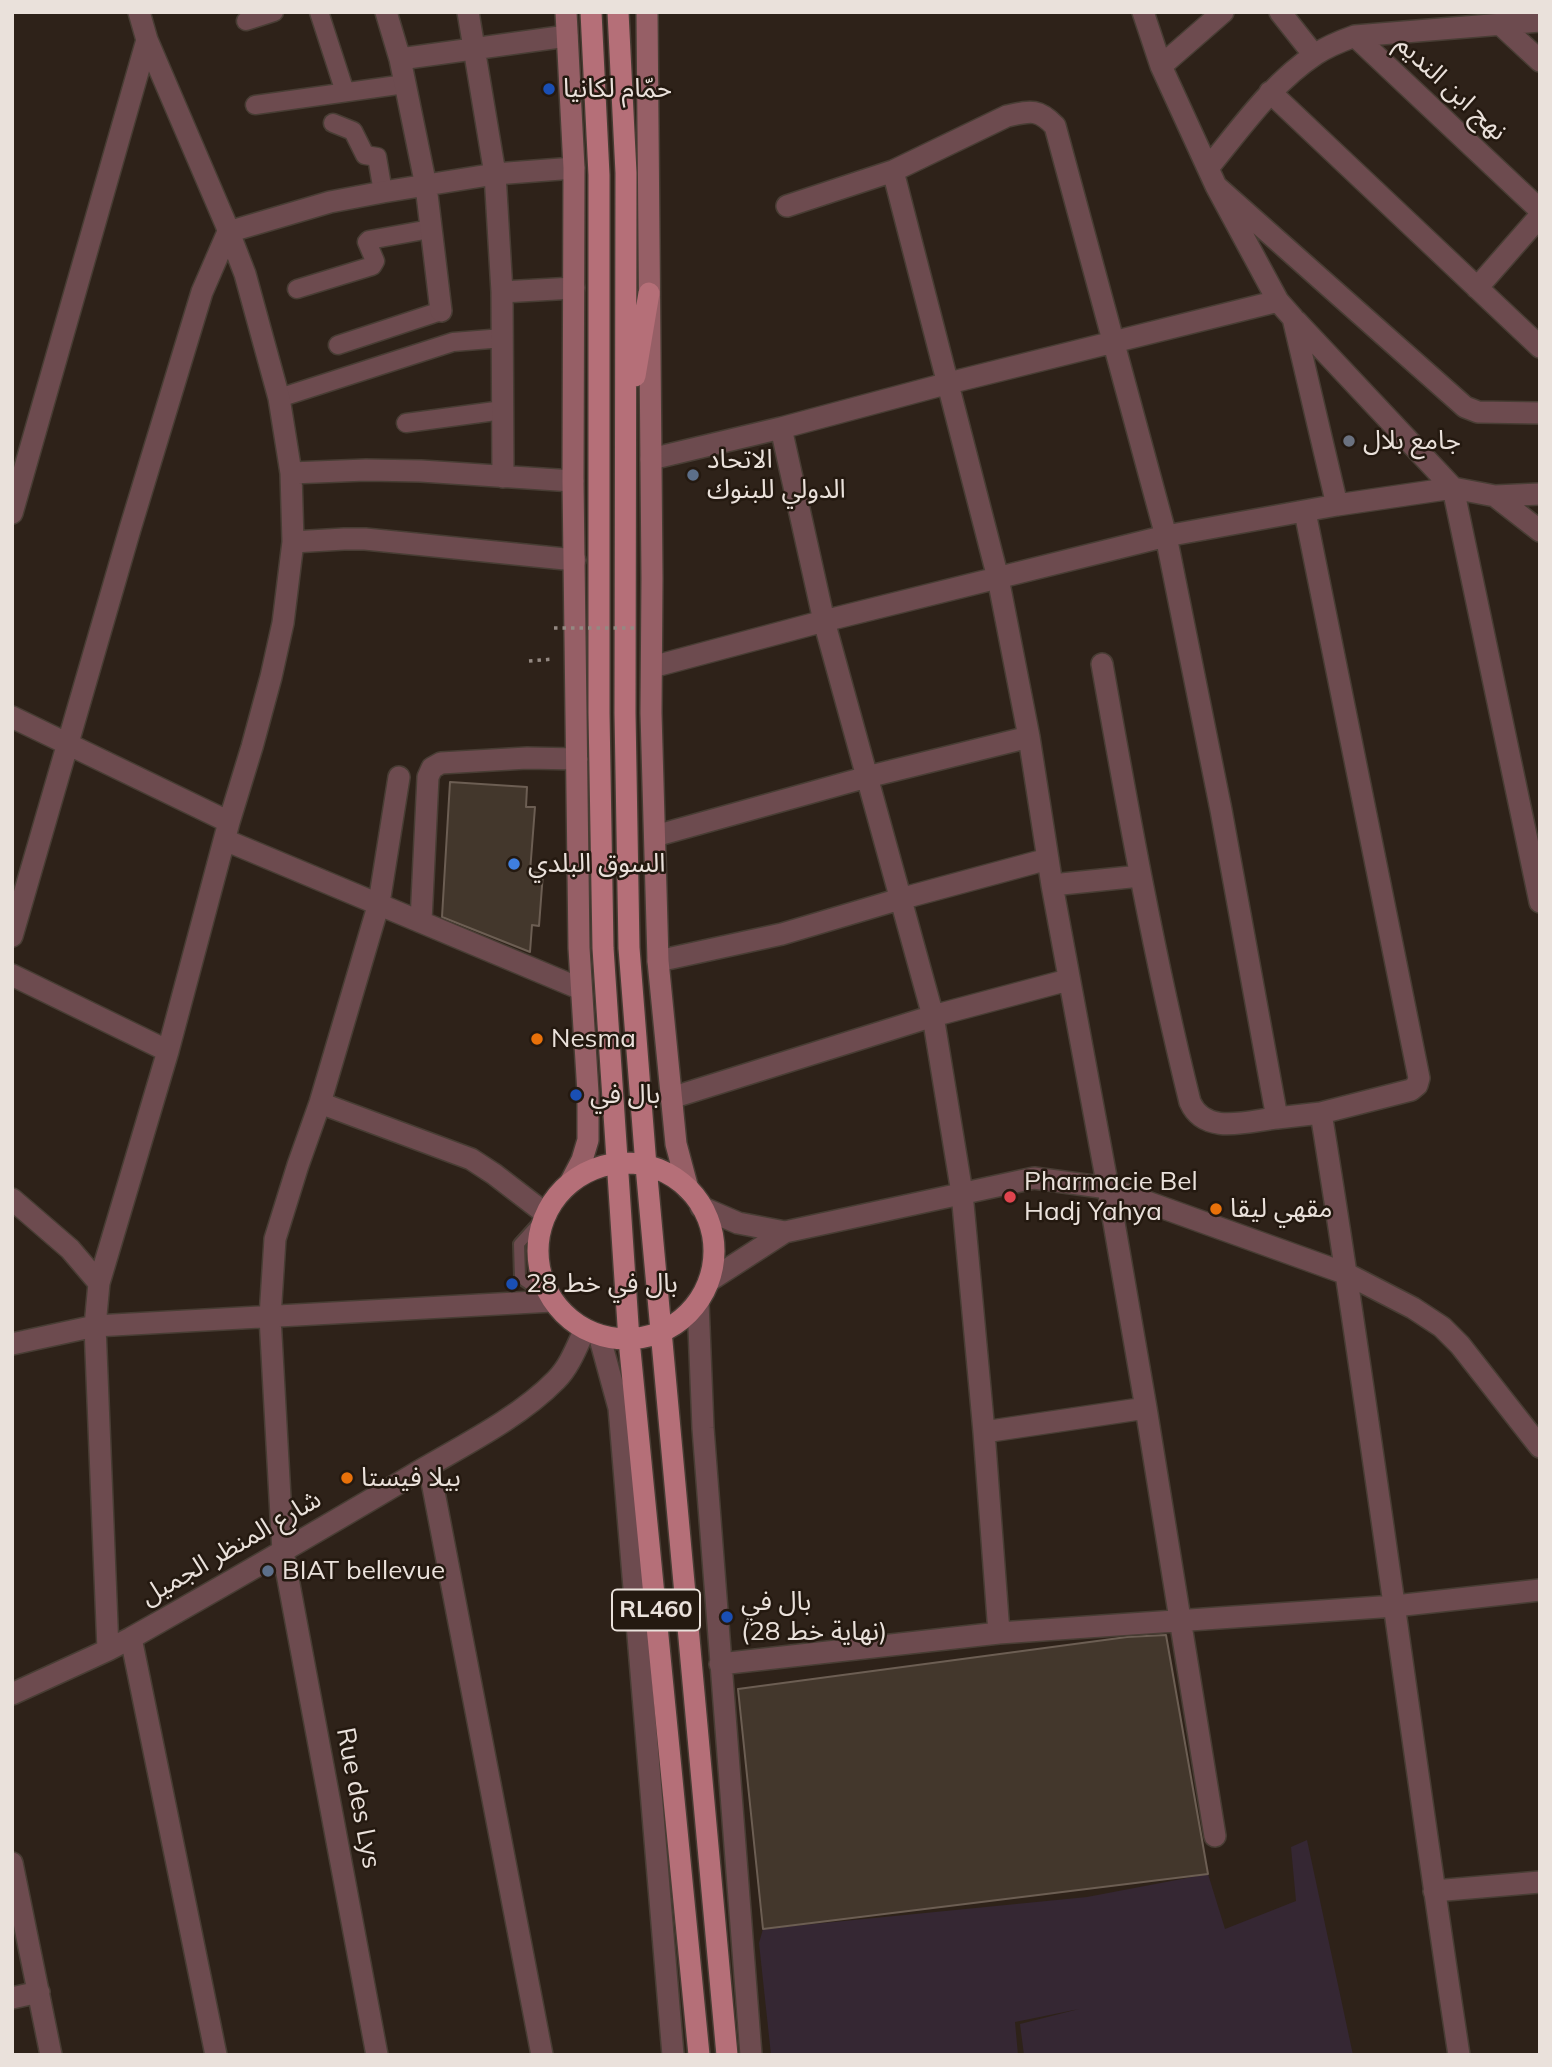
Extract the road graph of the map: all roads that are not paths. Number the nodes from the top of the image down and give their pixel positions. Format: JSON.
{"nodes":[{"id":1,"x":139,"y":12,"type":"edge"},
{"id":2,"x":274,"y":12,"type":"edge"},
{"id":3,"x":319,"y":12,"type":"edge"},
{"id":4,"x":386,"y":12,"type":"edge"},
{"id":5,"x":468,"y":12,"type":"edge"},
{"id":6,"x":566,"y":12,"type":"edge"},
{"id":7,"x":591,"y":12,"type":"edge"},
{"id":8,"x":618,"y":12,"type":"edge"},
{"id":9,"x":647,"y":12,"type":"edge"},
{"id":10,"x":1143,"y":12,"type":"edge"},
{"id":11,"x":1223,"y":12,"type":"edge"},
{"id":12,"x":1280,"y":12,"type":"edge"},
{"id":13,"x":1540,"y":20,"type":"edge"},
{"id":14,"x":246,"y":21,"type":"dead end"},
{"id":15,"x":1500,"y":24,"type":"junction"},
{"id":16,"x":568,"y":36,"type":"junction"},
{"id":17,"x":1355,"y":36,"type":"junction"},
{"id":18,"x":147,"y":40,"type":"junction"},
{"id":19,"x":474,"y":48,"type":"junction"},
{"id":20,"x":1314,"y":55,"type":"junction"},
{"id":21,"x":400,"y":59,"type":"junction"},
{"id":22,"x":1540,"y":61,"type":"edge"},
{"id":23,"x":1161,"y":66,"type":"junction"},
{"id":24,"x":405,"y":84,"type":"junction"},
{"id":25,"x":345,"y":92,"type":"junction"},
{"id":26,"x":1270,"y":92,"type":"junction"},
{"id":27,"x":255,"y":105,"type":"dead end"},
{"id":28,"x":333,"y":123,"type":"dead end"},
{"id":29,"x":573,"y":168,"type":"junction"},
{"id":30,"x":893,"y":171,"type":"junction"},
{"id":31,"x":495,"y":174,"type":"junction"},
{"id":32,"x":1212,"y":177,"type":"junction"},
{"id":33,"x":426,"y":186,"type":"junction"},
{"id":34,"x":383,"y":191,"type":"junction"},
{"id":35,"x":788,"y":206,"type":"dead end"},
{"id":36,"x":1540,"y":210,"type":"edge"},
{"id":37,"x":1540,"y":216,"type":"edge"},
{"id":38,"x":430,"y":229,"type":"junction"},
{"id":39,"x":228,"y":232,"type":"junction"},
{"id":40,"x":574,"y":288,"type":"junction"},
{"id":41,"x":1477,"y":288,"type":"junction"},
{"id":42,"x":297,"y":289,"type":"dead end"},
{"id":43,"x":502,"y":292,"type":"junction"},
{"id":44,"x":649,"y":293,"type":"junction"},
{"id":45,"x":1278,"y":302,"type":"junction"},
{"id":46,"x":442,"y":311,"type":"joint"},
{"id":47,"x":1293,"y":318,"type":"junction"},
{"id":48,"x":503,"y":338,"type":"junction"},
{"id":49,"x":1114,"y":342,"type":"junction"},
{"id":50,"x":338,"y":345,"type":"dead end"},
{"id":51,"x":1540,"y":347,"type":"edge"},
{"id":52,"x":949,"y":383,"type":"junction"},
{"id":53,"x":279,"y":398,"type":"junction"},
{"id":54,"x":503,"y":410,"type":"junction"},
{"id":55,"x":1540,"y":413,"type":"edge"},
{"id":56,"x":406,"y":423,"type":"dead end"},
{"id":57,"x":780,"y":428,"type":"junction"},
{"id":58,"x":624,"y":440,"type":"junction"},
{"id":59,"x":651,"y":459,"type":"junction"},
{"id":60,"x":291,"y":473,"type":"junction"},
{"id":61,"x":503,"y":477,"type":"junction"},
{"id":62,"x":573,"y":481,"type":"junction"},
{"id":63,"x":1453,"y":488,"type":"junction"},
{"id":64,"x":1540,"y":494,"type":"edge"},
{"id":65,"x":1495,"y":496,"type":"junction"},
{"id":66,"x":1337,"y":505,"type":"junction"},
{"id":67,"x":1305,"y":512,"type":"junction"},
{"id":68,"x":12,"y":513,"type":"edge"},
{"id":69,"x":1540,"y":531,"type":"edge"},
{"id":70,"x":1166,"y":536,"type":"junction"},
{"id":71,"x":293,"y":542,"type":"junction"},
{"id":72,"x":575,"y":560,"type":"junction"},
{"id":73,"x":998,"y":578,"type":"junction"},
{"id":74,"x":824,"y":621,"type":"junction"},
{"id":75,"x":1101,"y":664,"type":"dead end"},
{"id":76,"x":652,"y":667,"type":"junction"},
{"id":77,"x":12,"y":717,"type":"edge"},
{"id":78,"x":1029,"y":737,"type":"junction"},
{"id":79,"x":68,"y":746,"type":"junction"},
{"id":80,"x":577,"y":759,"type":"junction"},
{"id":81,"x":399,"y":777,"type":"dead end"},
{"id":82,"x":867,"y":777,"type":"junction"},
{"id":83,"x":227,"y":831,"type":"junction"},
{"id":84,"x":654,"y":836,"type":"junction"},
{"id":85,"x":1048,"y":859,"type":"junction"},
{"id":86,"x":1140,"y":876,"type":"junction"},
{"id":87,"x":1052,"y":886,"type":"junction"},
{"id":88,"x":901,"y":899,"type":"junction"},
{"id":89,"x":1540,"y":902,"type":"edge"},
{"id":90,"x":379,"y":903,"type":"junction"},
{"id":91,"x":421,"y":921,"type":"junction"},
{"id":92,"x":12,"y":936,"type":"edge"},
{"id":93,"x":658,"y":961,"type":"junction"},
{"id":94,"x":12,"y":975,"type":"edge"},
{"id":95,"x":1068,"y":980,"type":"junction"},
{"id":96,"x":582,"y":989,"type":"junction"},
{"id":97,"x":933,"y":1016,"type":"junction"},
{"id":98,"x":168,"y":1051,"type":"junction"},
{"id":99,"x":671,"y":1098,"type":"junction"},
{"id":100,"x":320,"y":1103,"type":"junction"},
{"id":101,"x":1321,"y":1113,"type":"junction"},
{"id":102,"x":1277,"y":1118,"type":"junction"},
{"id":103,"x":617,"y":1164,"type":"junction"},
{"id":104,"x":646,"y":1166,"type":"junction"},
{"id":105,"x":570,"y":1183,"type":"junction"},
{"id":106,"x":1108,"y":1188,"type":"junction"},
{"id":107,"x":688,"y":1189,"type":"junction"},
{"id":108,"x":962,"y":1193,"type":"junction"},
{"id":109,"x":12,"y":1199,"type":"edge"},
{"id":110,"x":701,"y":1207,"type":"junction"},
{"id":111,"x":546,"y":1214,"type":"junction"},
{"id":112,"x":785,"y":1232,"type":"junction"},
{"id":113,"x":1347,"y":1274,"type":"junction"},
{"id":114,"x":709,"y":1281,"type":"junction"},
{"id":115,"x":99,"y":1283,"type":"junction"},
{"id":116,"x":553,"y":1301,"type":"junction"},
{"id":117,"x":698,"y":1302,"type":"junction"},
{"id":118,"x":270,"y":1317,"type":"junction"},
{"id":119,"x":95,"y":1326,"type":"junction"},
{"id":120,"x":592,"y":1332,"type":"junction"},
{"id":121,"x":661,"y":1332,"type":"junction"},
{"id":122,"x":629,"y":1339,"type":"junction"},
{"id":123,"x":12,"y":1344,"type":"edge"},
{"id":124,"x":1146,"y":1408,"type":"junction"},
{"id":125,"x":984,"y":1432,"type":"junction"},
{"id":126,"x":1540,"y":1447,"type":"edge"},
{"id":127,"x":429,"y":1466,"type":"junction"},
{"id":128,"x":283,"y":1552,"type":"junction"},
{"id":129,"x":1540,"y":1590,"type":"edge"},
{"id":130,"x":1395,"y":1606,"type":"junction"},
{"id":131,"x":1181,"y":1622,"type":"junction"},
{"id":132,"x":999,"y":1633,"type":"junction"},
{"id":133,"x":131,"y":1638,"type":"junction"},
{"id":134,"x":108,"y":1650,"type":"junction"},
{"id":135,"x":720,"y":1664,"type":"junction"},
{"id":136,"x":12,"y":1694,"type":"edge"},
{"id":137,"x":1215,"y":1836,"type":"dead end"},
{"id":138,"x":12,"y":1863,"type":"edge"},
{"id":139,"x":1540,"y":1882,"type":"edge"},
{"id":140,"x":1434,"y":1891,"type":"junction"},
{"id":141,"x":39,"y":1992,"type":"junction"},
{"id":142,"x":12,"y":1998,"type":"edge"},
{"id":143,"x":51,"y":2055,"type":"edge"},
{"id":144,"x":216,"y":2055,"type":"edge"},
{"id":145,"x":377,"y":2055,"type":"edge"},
{"id":146,"x":542,"y":2055,"type":"edge"},
{"id":147,"x":673,"y":2055,"type":"edge"},
{"id":148,"x":699,"y":2055,"type":"edge"},
{"id":149,"x":727,"y":2055,"type":"edge"},
{"id":150,"x":751,"y":2055,"type":"edge"},
{"id":151,"x":1460,"y":2055,"type":"edge"}],
"edges":[{"from":1,"to":18,"type":"street"},
{"from":2,"to":14,"type":"street"},
{"from":3,"to":25,"type":"street"},
{"from":4,"to":21,"type":"street"},
{"from":5,"to":19,"type":"street"},
{"from":6,"to":16,"type":"main road"},
{"from":7,"to":103,"type":"main road"},
{"from":8,"to":58,"type":"main road"},
{"from":9,"to":44,"type":"main road"},
{"from":10,"to":23,"type":"street"},
{"from":11,"to":23,"type":"street"},
{"from":12,"to":20,"type":"street"},
{"from":13,"to":15,"type":"street"},
{"from":15,"to":17,"type":"street"},
{"from":15,"to":22,"type":"street"},
{"from":16,"to":19,"type":"street"},
{"from":16,"to":29,"type":"main road"},
{"from":17,"to":20,"type":"street"},
{"from":17,"to":36,"type":"street","name":"نهج ابن النديم"},
{"from":18,"to":39,"type":"street"},
{"from":18,"to":68,"type":"street"},
{"from":19,"to":21,"type":"street"},
{"from":19,"to":31,"type":"street"},
{"from":20,"to":26,"type":"street"},
{"from":21,"to":24,"type":"street"},
{"from":23,"to":32,"type":"street"},
{"from":24,"to":25,"type":"street"},
{"from":24,"to":33,"type":"street"},
{"from":25,"to":27,"type":"street"},
{"from":26,"to":32,"type":"street"},
{"from":26,"to":41,"type":"street"},
{"from":28,"to":34,"type":"street"},
{"from":29,"to":31,"type":"street"},
{"from":29,"to":40,"type":"main road"},
{"from":30,"to":35,"type":"street"},
{"from":30,"to":49,"type":"street"},
{"from":30,"to":52,"type":"street"},
{"from":31,"to":33,"type":"street"},
{"from":31,"to":43,"type":"street"},
{"from":32,"to":45,"type":"street"},
{"from":32,"to":55,"type":"street"},
{"from":33,"to":34,"type":"street"},
{"from":33,"to":38,"type":"street"},
{"from":34,"to":39,"type":"street"},
{"from":37,"to":41,"type":"street"},
{"from":38,"to":42,"type":"street"},
{"from":38,"to":46,"type":"street"},
{"from":39,"to":53,"type":"street"},
{"from":39,"to":79,"type":"street"},
{"from":40,"to":43,"type":"street"},
{"from":40,"to":62,"type":"main road"},
{"from":41,"to":51,"type":"street"},
{"from":43,"to":48,"type":"street"},
{"from":44,"to":58,"type":"main road"},
{"from":44,"to":59,"type":"main road"},
{"from":45,"to":47,"type":"street"},
{"from":45,"to":49,"type":"street"},
{"from":46,"to":50,"type":"street"},
{"from":47,"to":63,"type":"street"},
{"from":47,"to":66,"type":"street"},
{"from":48,"to":53,"type":"street"},
{"from":48,"to":54,"type":"street"},
{"from":49,"to":52,"type":"street"},
{"from":49,"to":70,"type":"street"},
{"from":52,"to":57,"type":"street"},
{"from":52,"to":73,"type":"street"},
{"from":53,"to":60,"type":"street"},
{"from":54,"to":56,"type":"street"},
{"from":54,"to":61,"type":"street"},
{"from":57,"to":59,"type":"street"},
{"from":57,"to":74,"type":"street"},
{"from":58,"to":104,"type":"main road"},
{"from":59,"to":76,"type":"main road"},
{"from":60,"to":61,"type":"street"},
{"from":60,"to":71,"type":"street"},
{"from":61,"to":62,"type":"street"},
{"from":62,"to":72,"type":"main road"},
{"from":63,"to":65,"type":"street"},
{"from":63,"to":66,"type":"street"},
{"from":63,"to":89,"type":"street"},
{"from":64,"to":65,"type":"street"},
{"from":65,"to":69,"type":"street"},
{"from":66,"to":67,"type":"street"},
{"from":67,"to":70,"type":"street"},
{"from":67,"to":101,"type":"street"},
{"from":70,"to":73,"type":"street"},
{"from":70,"to":102,"type":"street"},
{"from":71,"to":72,"type":"street"},
{"from":71,"to":83,"type":"street"},
{"from":72,"to":80,"type":"main road"},
{"from":73,"to":74,"type":"street"},
{"from":73,"to":78,"type":"street"},
{"from":74,"to":76,"type":"street"},
{"from":74,"to":82,"type":"street"},
{"from":75,"to":86,"type":"street"},
{"from":76,"to":84,"type":"main road"},
{"from":77,"to":79,"type":"street"},
{"from":78,"to":82,"type":"street"},
{"from":78,"to":85,"type":"street"},
{"from":79,"to":83,"type":"street"},
{"from":79,"to":92,"type":"street"},
{"from":80,"to":91,"type":"street"},
{"from":80,"to":96,"type":"main road"},
{"from":81,"to":90,"type":"street","name":"Rue des Lys"},
{"from":82,"to":84,"type":"street"},
{"from":82,"to":88,"type":"street"},
{"from":83,"to":90,"type":"street"},
{"from":83,"to":98,"type":"street"},
{"from":84,"to":93,"type":"main road"},
{"from":85,"to":87,"type":"street"},
{"from":85,"to":88,"type":"street"},
{"from":86,"to":87,"type":"street"},
{"from":86,"to":102,"type":"street"},
{"from":87,"to":95,"type":"street"},
{"from":88,"to":93,"type":"street"},
{"from":88,"to":97,"type":"street"},
{"from":90,"to":91,"type":"street"},
{"from":90,"to":100,"type":"street","name":"Rue des Lys"},
{"from":91,"to":96,"type":"street"},
{"from":93,"to":99,"type":"main road"},
{"from":94,"to":98,"type":"street"},
{"from":95,"to":97,"type":"street"},
{"from":95,"to":106,"type":"street"},
{"from":96,"to":105,"type":"main road"},
{"from":97,"to":99,"type":"street"},
{"from":97,"to":108,"type":"street"},
{"from":98,"to":115,"type":"street"},
{"from":99,"to":107,"type":"main road"},
{"from":100,"to":111,"type":"street"},
{"from":100,"to":118,"type":"street","name":"Rue des Lys"},
{"from":101,"to":102,"type":"street"},
{"from":101,"to":113,"type":"street"},
{"from":103,"to":104,"type":"main road"},
{"from":103,"to":105,"type":"main road"},
{"from":103,"to":122,"type":"main road","number":"RL460"},
{"from":104,"to":107,"type":"main road"},
{"from":104,"to":121,"type":"main road","number":"RL460"},
{"from":105,"to":111,"type":"main road"},
{"from":106,"to":108,"type":"street"},
{"from":106,"to":113,"type":"street"},
{"from":106,"to":124,"type":"street"},
{"from":107,"to":110,"type":"main road"},
{"from":108,"to":112,"type":"street"},
{"from":108,"to":125,"type":"street"},
{"from":109,"to":115,"type":"street"},
{"from":110,"to":112,"type":"street"},
{"from":110,"to":114,"type":"main road"},
{"from":111,"to":116,"type":"main road"},
{"from":112,"to":114,"type":"street"},
{"from":113,"to":126,"type":"street"},
{"from":113,"to":130,"type":"street"},
{"from":114,"to":117,"type":"main road"},
{"from":115,"to":119,"type":"street"},
{"from":116,"to":118,"type":"street"},
{"from":116,"to":120,"type":"main road"},
{"from":117,"to":121,"type":"main road"},
{"from":117,"to":135,"type":"street"},
{"from":118,"to":119,"type":"street"},
{"from":118,"to":128,"type":"street","name":"Rue des Lys"},
{"from":119,"to":123,"type":"street"},
{"from":119,"to":134,"type":"street"},
{"from":120,"to":122,"type":"main road"},
{"from":120,"to":127,"type":"street","name":"شارع المنظر الجميل"},
{"from":120,"to":147,"type":"street"},
{"from":121,"to":122,"type":"main road"},
{"from":121,"to":149,"type":"main road","number":"RL460"},
{"from":122,"to":148,"type":"main road","number":"RL460"},
{"from":124,"to":125,"type":"street"},
{"from":124,"to":131,"type":"street"},
{"from":125,"to":132,"type":"street"},
{"from":127,"to":128,"type":"street","name":"شارع المنظر الجميل"},
{"from":127,"to":146,"type":"street"},
{"from":128,"to":133,"type":"street","name":"شارع المنظر الجميل"},
{"from":128,"to":145,"type":"street","name":"Rue des Lys"},
{"from":129,"to":130,"type":"street"},
{"from":130,"to":131,"type":"street"},
{"from":130,"to":140,"type":"street"},
{"from":131,"to":132,"type":"street"},
{"from":131,"to":137,"type":"street"},
{"from":132,"to":135,"type":"street"},
{"from":133,"to":134,"type":"street","name":"شارع المنظر الجميل"},
{"from":133,"to":144,"type":"street"},
{"from":134,"to":136,"type":"street","name":"شارع المنظر الجميل"},
{"from":135,"to":150,"type":"street"},
{"from":138,"to":141,"type":"street"},
{"from":139,"to":140,"type":"street"},
{"from":140,"to":151,"type":"street"},
{"from":141,"to":142,"type":"street"},
{"from":141,"to":143,"type":"street"}]}
